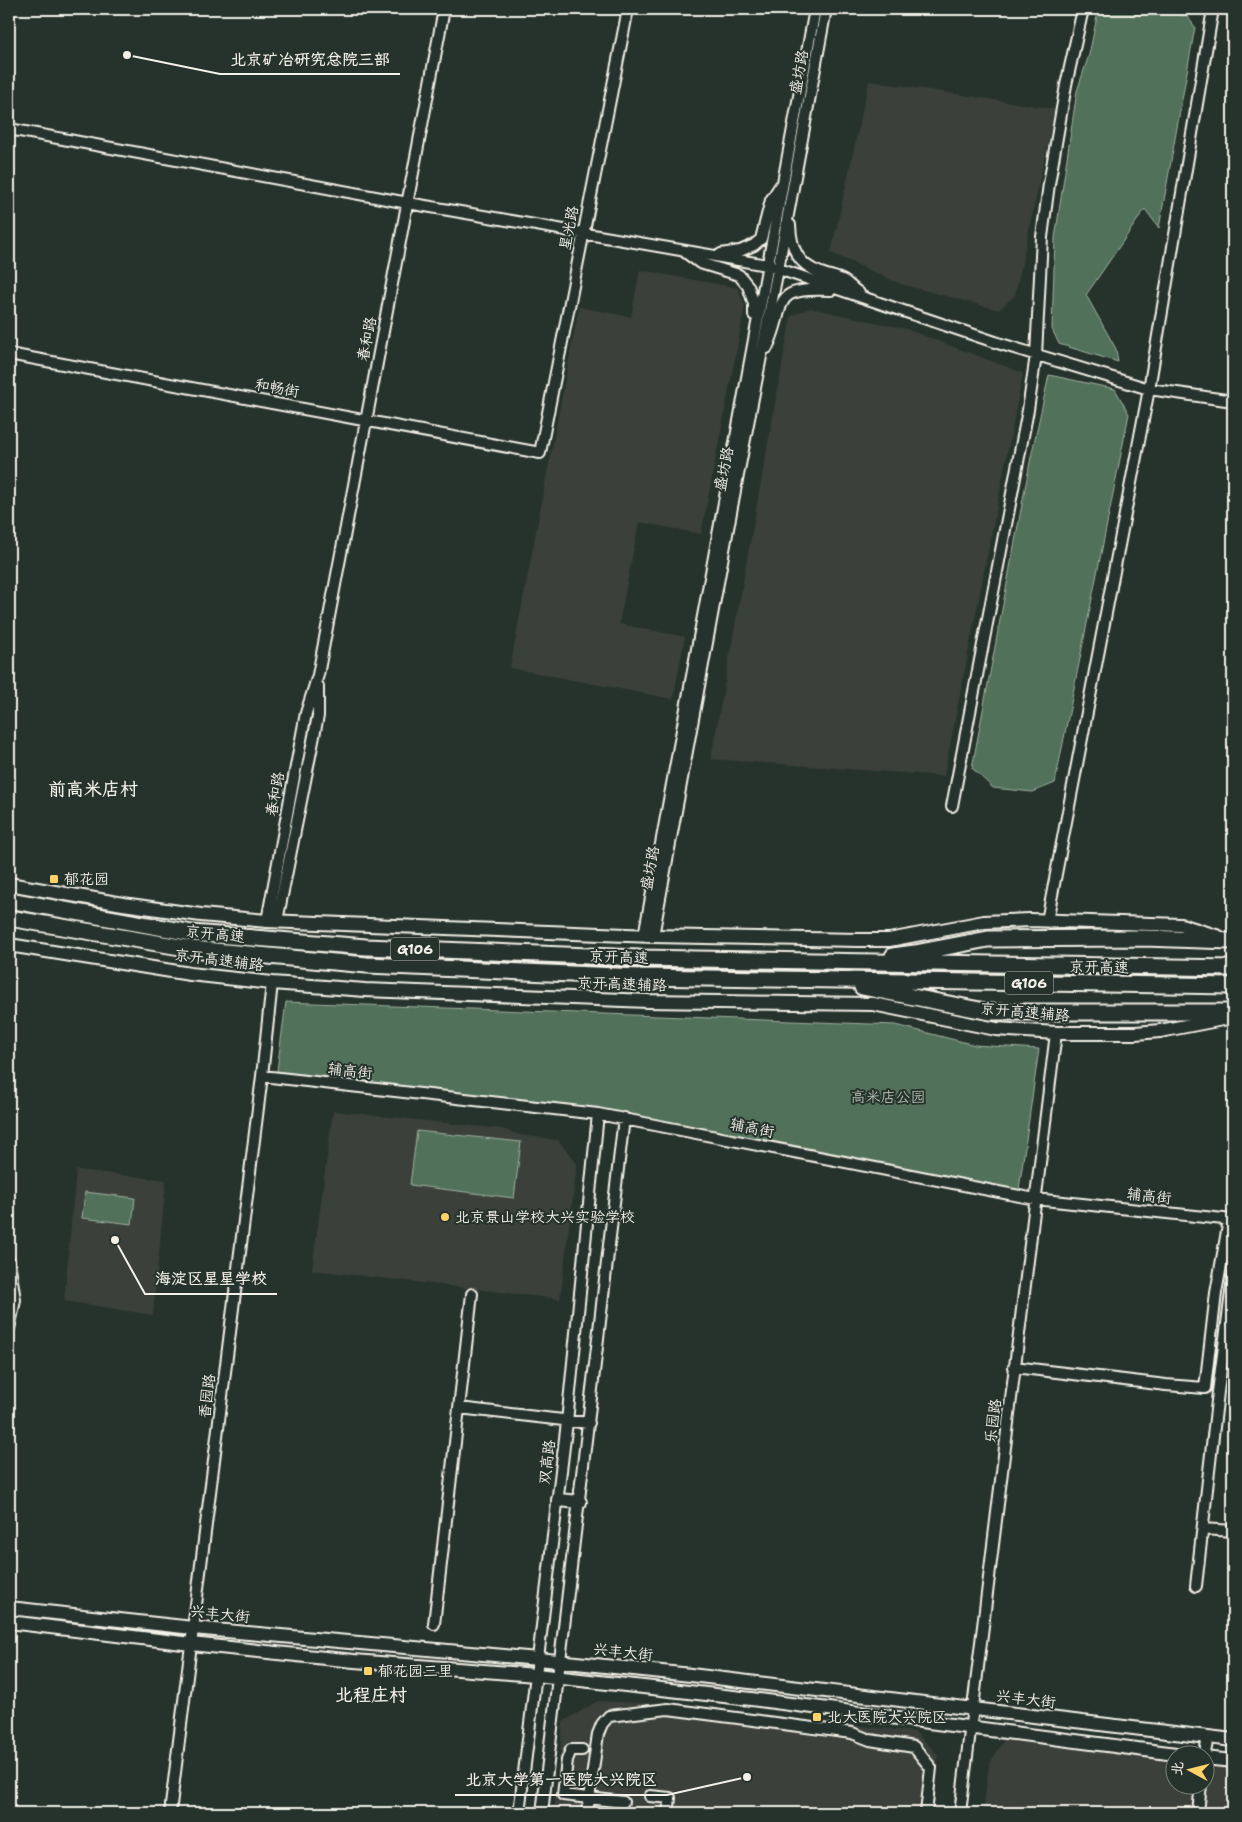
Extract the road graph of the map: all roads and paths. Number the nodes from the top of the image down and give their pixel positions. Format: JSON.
{"nodes":[{"id":1,"x":444,"y":9,"type":"edge"},
{"id":2,"x":628,"y":9,"type":"edge"},
{"id":3,"x":815,"y":9,"type":"edge"},
{"id":4,"x":826,"y":9,"type":"edge"},
{"id":5,"x":1083,"y":9,"type":"edge"},
{"id":6,"x":1213,"y":9,"type":"edge"},
{"id":7,"x":9,"y":130,"type":"edge"},
{"id":8,"x":783,"y":181,"type":"junction"},
{"id":9,"x":408,"y":202,"type":"junction"},
{"id":10,"x":790,"y":208,"type":"junction"},
{"id":11,"x":584,"y":234,"type":"junction"},
{"id":12,"x":682,"y":250,"type":"junction"},
{"id":13,"x":708,"y":255,"type":"junction"},
{"id":14,"x":767,"y":265,"type":"junction"},
{"id":15,"x":778,"y":269,"type":"junction"},
{"id":16,"x":844,"y":291,"type":"junction"},
{"id":17,"x":863,"y":297,"type":"junction"},
{"id":18,"x":755,"y":332,"type":"junction"},
{"id":19,"x":9,"y":354,"type":"edge"},
{"id":20,"x":1036,"y":355,"type":"junction"},
{"id":21,"x":760,"y":363,"type":"junction"},
{"id":22,"x":1149,"y":389,"type":"junction"},
{"id":23,"x":1233,"y":401,"type":"edge"},
{"id":24,"x":367,"y":419,"type":"junction"},
{"id":25,"x":540,"y":453,"type":"joint"},
{"id":26,"x":952,"y":806,"type":"dead end"},
{"id":27,"x":9,"y":884,"type":"edge"},
{"id":28,"x":9,"y":900,"type":"edge"},
{"id":29,"x":9,"y":918,"type":"edge"},
{"id":30,"x":272,"y":921,"type":"junction"},
{"id":31,"x":1047,"y":921,"type":"junction"},
{"id":32,"x":648,"y":936,"type":"junction"},
{"id":33,"x":1231,"y":941,"type":"edge"},
{"id":34,"x":9,"y":945,"type":"edge"},
{"id":35,"x":824,"y":963,"type":"junction"},
{"id":36,"x":1233,"y":968,"type":"edge"},
{"id":37,"x":824,"y":979,"type":"junction"},
{"id":38,"x":272,"y":983,"type":"junction"},
{"id":39,"x":1233,"y":986,"type":"edge"},
{"id":40,"x":1233,"y":1012,"type":"edge"},
{"id":41,"x":1233,"y":1017,"type":"edge"},
{"id":42,"x":1056,"y":1032,"type":"junction"},
{"id":43,"x":262,"y":1076,"type":"junction"},
{"id":44,"x":598,"y":1114,"type":"junction"},
{"id":45,"x":624,"y":1118,"type":"junction"},
{"id":46,"x":1035,"y":1199,"type":"junction"},
{"id":47,"x":1231,"y":1220,"type":"edge"},
{"id":48,"x":9,"y":1261,"type":"edge"},
{"id":49,"x":1233,"y":1278,"type":"edge"},
{"id":50,"x":472,"y":1294,"type":"dead end"},
{"id":51,"x":9,"y":1329,"type":"edge"},
{"id":52,"x":1014,"y":1366,"type":"junction"},
{"id":53,"x":459,"y":1408,"type":"junction"},
{"id":54,"x":567,"y":1422,"type":"junction"},
{"id":55,"x":590,"y":1423,"type":"junction"},
{"id":56,"x":558,"y":1500,"type":"junction"},
{"id":57,"x":580,"y":1502,"type":"junction"},
{"id":58,"x":1203,"y":1529,"type":"junction"},
{"id":59,"x":1233,"y":1531,"type":"edge"},
{"id":60,"x":1196,"y":1586,"type":"dead end"},
{"id":61,"x":9,"y":1608,"type":"edge"},
{"id":62,"x":9,"y":1622,"type":"edge"},
{"id":63,"x":434,"y":1624,"type":"dead end"},
{"id":64,"x":193,"y":1628,"type":"junction"},
{"id":65,"x":356,"y":1643,"type":"junction"},
{"id":66,"x":191,"y":1644,"type":"junction"},
{"id":67,"x":538,"y":1659,"type":"junction"},
{"id":68,"x":354,"y":1661,"type":"junction"},
{"id":69,"x":561,"y":1662,"type":"junction"},
{"id":70,"x":536,"y":1675,"type":"junction"},
{"id":71,"x":559,"y":1677,"type":"junction"},
{"id":72,"x":973,"y":1709,"type":"junction"},
{"id":73,"x":970,"y":1727,"type":"junction"},
{"id":74,"x":1208,"y":1737,"type":"junction"},
{"id":75,"x":1233,"y":1740,"type":"edge"},
{"id":76,"x":1207,"y":1744,"type":"edge"},
{"id":77,"x":582,"y":1750,"type":"dead end"},
{"id":78,"x":1164,"y":1752,"type":"edge"},
{"id":79,"x":1214,"y":1759,"type":"edge"},
{"id":80,"x":1233,"y":1761,"type":"edge"},
{"id":81,"x":1200,"y":1794,"type":"edge"},
{"id":82,"x":650,"y":1796,"type":"dead end"},
{"id":83,"x":589,"y":1798,"type":"junction"},
{"id":84,"x":622,"y":1802,"type":"dead end"},
{"id":85,"x":170,"y":1813,"type":"edge"},
{"id":86,"x":519,"y":1813,"type":"edge"},
{"id":87,"x":542,"y":1813,"type":"edge"},
{"id":88,"x":587,"y":1813,"type":"edge"},
{"id":89,"x":668,"y":1813,"type":"edge"},
{"id":90,"x":926,"y":1813,"type":"edge"},
{"id":91,"x":960,"y":1813,"type":"edge"},
{"id":92,"x":1198,"y":1813,"type":"edge"}],
"edges":[{"from":1,"to":9,"type":"street","name":"春和路"},
{"from":2,"to":11,"type":"street","name":"星光路"},
{"from":3,"to":8,"type":"street","name":"盛坊路"},
{"from":4,"to":10,"type":"street","name":"盛坊路"},
{"from":5,"to":20,"type":"street"},
{"from":6,"to":22,"type":"street"},
{"from":7,"to":9,"type":"street"},
{"from":8,"to":13,"type":"street"},
{"from":8,"to":14,"type":"street","name":"盛坊路"},
{"from":9,"to":11,"type":"street"},
{"from":9,"to":24,"type":"street","name":"春和路"},
{"from":10,"to":15,"type":"street","name":"盛坊路"},
{"from":10,"to":17,"type":"street"},
{"from":11,"to":12,"type":"street"},
{"from":11,"to":25,"type":"street","name":"星光路"},
{"from":12,"to":13,"type":"street"},
{"from":12,"to":18,"type":"street"},
{"from":13,"to":14,"type":"street"},
{"from":14,"to":15,"type":"street"},
{"from":14,"to":18,"type":"street","name":"盛坊路"},
{"from":15,"to":16,"type":"street"},
{"from":15,"to":21,"type":"street","name":"盛坊路"},
{"from":16,"to":17,"type":"street"},
{"from":16,"to":21,"type":"street"},
{"from":17,"to":20,"type":"street"},
{"from":18,"to":32,"type":"street","name":"盛坊路"},
{"from":19,"to":24,"type":"street","name":"和畅街"},
{"from":20,"to":22,"type":"street"},
{"from":20,"to":26,"type":"street"},
{"from":21,"to":32,"type":"street","name":"盛坊路"},
{"from":22,"to":23,"type":"street"},
{"from":22,"to":31,"type":"street"},
{"from":24,"to":25,"type":"street","name":"和畅街"},
{"from":24,"to":30,"type":"street","name":"春和路"},
{"from":27,"to":30,"type":"main road"},
{"from":28,"to":35,"type":"highway","name":"京开高速","number":"G106"},
{"from":29,"to":37,"type":"highway","name":"京开高速","number":"G106"},
{"from":30,"to":32,"type":"main road"},
{"from":31,"to":32,"type":"main road"},
{"from":31,"to":33,"type":"main road"},
{"from":33,"to":35,"type":"highway"},
{"from":34,"to":38,"type":"main road","name":"京开高速辅路"},
{"from":35,"to":36,"type":"highway","name":"京开高速","number":"G106"},
{"from":37,"to":39,"type":"highway","name":"京开高速","number":"G106"},
{"from":37,"to":40,"type":"highway"},
{"from":38,"to":42,"type":"main road","name":"京开高速辅路"},
{"from":38,"to":43,"type":"street","name":"香园路"},
{"from":41,"to":42,"type":"main road","name":"京开高速辅路"},
{"from":42,"to":46,"type":"street","name":"乐园路"},
{"from":43,"to":44,"type":"street","name":"辅高街"},
{"from":43,"to":64,"type":"street","name":"香园路"},
{"from":44,"to":45,"type":"street","name":"辅高街"},
{"from":44,"to":54,"type":"street","name":"双高路"},
{"from":45,"to":46,"type":"street","name":"辅高街"},
{"from":45,"to":55,"type":"street"},
{"from":46,"to":47,"type":"street","name":"辅高街"},
{"from":46,"to":52,"type":"street","name":"乐园路"},
{"from":47,"to":52,"type":"street"},
{"from":48,"to":51,"type":"street"},
{"from":49,"to":58,"type":"street"},
{"from":50,"to":53,"type":"street"},
{"from":52,"to":72,"type":"street","name":"乐园路"},
{"from":53,"to":54,"type":"street"},
{"from":53,"to":63,"type":"street"},
{"from":54,"to":55,"type":"street"},
{"from":54,"to":56,"type":"street","name":"双高路"},
{"from":55,"to":57,"type":"street"},
{"from":56,"to":57,"type":"main road"},
{"from":56,"to":67,"type":"street","name":"双高路"},
{"from":57,"to":69,"type":"street"},
{"from":58,"to":59,"type":"street"},
{"from":58,"to":60,"type":"street"},
{"from":61,"to":64,"type":"main road","name":"兴丰大街"},
{"from":62,"to":66,"type":"main road"},
{"from":64,"to":65,"type":"main road","name":"兴丰大街"},
{"from":64,"to":66,"type":"street","name":"香园路"},
{"from":65,"to":67,"type":"main road","name":"兴丰大街"},
{"from":65,"to":68,"type":"street"},
{"from":66,"to":68,"type":"main road"},
{"from":66,"to":85,"type":"street","name":"香园路"},
{"from":67,"to":69,"type":"main road","name":"兴丰大街"},
{"from":67,"to":70,"type":"street","name":"双高路"},
{"from":68,"to":70,"type":"main road"},
{"from":69,"to":71,"type":"street"},
{"from":69,"to":72,"type":"main road","name":"兴丰大街"},
{"from":70,"to":71,"type":"main road"},
{"from":70,"to":86,"type":"street","name":"双高路"},
{"from":71,"to":73,"type":"main road"},
{"from":71,"to":87,"type":"street"},
{"from":72,"to":73,"type":"street","name":"乐园路"},
{"from":72,"to":74,"type":"main road","name":"兴丰大街"},
{"from":73,"to":78,"type":"main road"},
{"from":73,"to":91,"type":"street","name":"乐园路"},
{"from":74,"to":75,"type":"main road","name":"兴丰大街"},
{"from":74,"to":76,"type":"street"},
{"from":77,"to":83,"type":"street"},
{"from":79,"to":80,"type":"main road"},
{"from":81,"to":92,"type":"street"},
{"from":82,"to":89,"type":"street"},
{"from":83,"to":84,"type":"street"},
{"from":83,"to":88,"type":"street"},
{"from":83,"to":90,"type":"street"}]}
